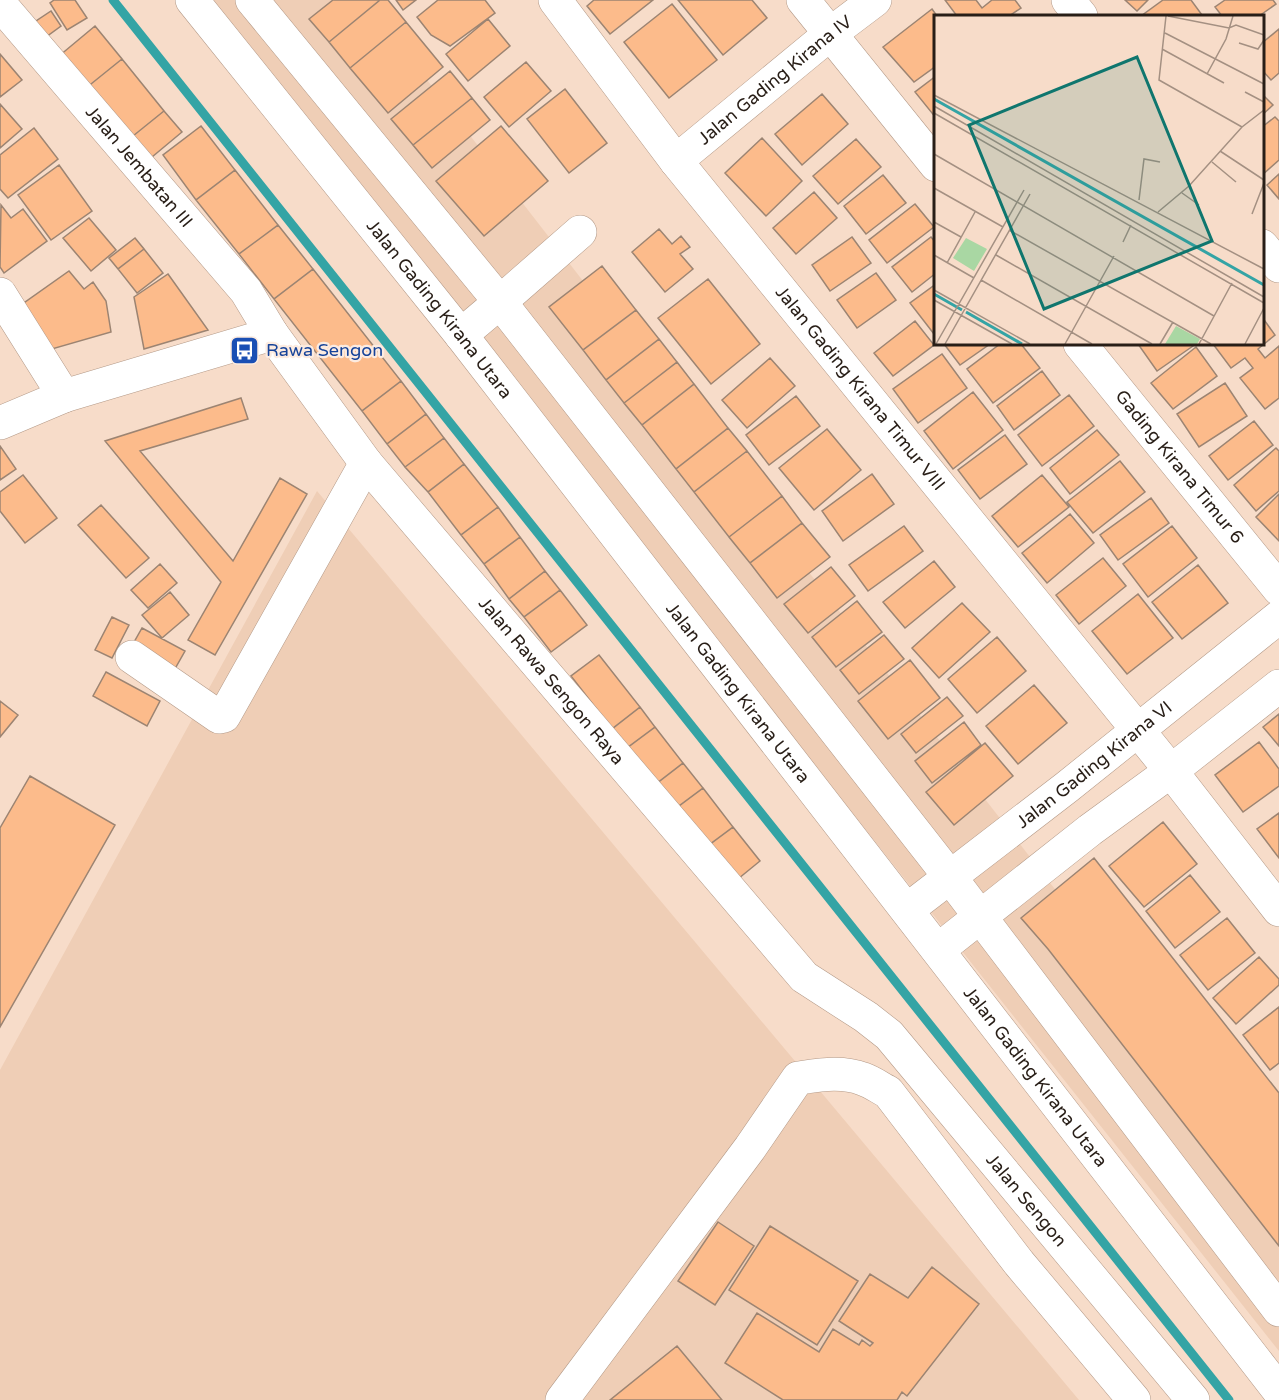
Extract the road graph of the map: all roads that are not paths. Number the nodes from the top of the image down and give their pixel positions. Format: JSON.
{"nodes":[{"id":1,"x":192,"y":0,"type":"edge"},
{"id":2,"x":252,"y":0,"type":"edge"},
{"id":3,"x":555,"y":0,"type":"edge"},
{"id":4,"x":803,"y":0,"type":"edge"},
{"id":5,"x":875,"y":0,"type":"edge"},
{"id":6,"x":1068,"y":0,"type":"edge"},
{"id":7,"x":0,"y":4,"type":"edge"},
{"id":8,"x":1080,"y":15,"type":"edge"},
{"id":9,"x":830,"y":34,"type":"junction"},
{"id":10,"x":676,"y":161,"type":"junction"},
{"id":11,"x":934,"y":163,"type":"edge"},
{"id":12,"x":580,"y":232,"type":"dead end"},
{"id":13,"x":1264,"y":247,"type":"edge"},
{"id":14,"x":1279,"y":267,"type":"edge"},
{"id":15,"x":0,"y":294,"type":"edge"},
{"id":16,"x":500,"y":302,"type":"junction"},
{"id":17,"x":272,"y":334,"type":"junction"},
{"id":18,"x":461,"y":335,"type":"junction"},
{"id":19,"x":1081,"y":345,"type":"edge"},
{"id":20,"x":64,"y":396,"type":"junction"},
{"id":21,"x":0,"y":423,"type":"edge"},
{"id":22,"x":366,"y":463,"type":"junction"},
{"id":23,"x":1279,"y":589,"type":"edge"},
{"id":24,"x":1279,"y":617,"type":"edge"},
{"id":25,"x":132,"y":657,"type":"dead end"},
{"id":26,"x":1279,"y":686,"type":"edge"},
{"id":27,"x":1137,"y":730,"type":"junction"},
{"id":28,"x":1171,"y":771,"type":"junction"},
{"id":29,"x":950,"y":877,"type":"junction"},
{"id":30,"x":907,"y":910,"type":"junction"},
{"id":31,"x":1279,"y":910,"type":"edge"},
{"id":32,"x":979,"y":916,"type":"junction"},
{"id":33,"x":938,"y":950,"type":"junction"},
{"id":34,"x":852,"y":1008,"type":"joint"},
{"id":35,"x":1279,"y":1310,"type":"edge"},
{"id":36,"x":1279,"y":1391,"type":"edge"},
{"id":37,"x":562,"y":1400,"type":"edge"},
{"id":38,"x":1134,"y":1400,"type":"edge"},
{"id":39,"x":1193,"y":1400,"type":"edge"}],
"edges":[{"from":1,"to":18,"type":"street","name":"Jalan Gading Kirana Utara"},
{"from":2,"to":16,"type":"street"},
{"from":3,"to":10,"type":"street","name":"Jalan Gading Kirana Timur VIII"},
{"from":4,"to":9,"type":"street"},
{"from":5,"to":9,"type":"street","name":"Jalan Gading Kirana IV"},
{"from":6,"to":8,"type":"street"},
{"from":7,"to":17,"type":"street","name":"Jalan Jembatan III"},
{"from":9,"to":10,"type":"street","name":"Jalan Gading Kirana IV"},
{"from":9,"to":11,"type":"street"},
{"from":10,"to":27,"type":"street","name":"Jalan Gading Kirana Timur VIII"},
{"from":12,"to":16,"type":"street"},
{"from":13,"to":14,"type":"street"},
{"from":15,"to":20,"type":"street"},
{"from":16,"to":18,"type":"street"},
{"from":16,"to":29,"type":"street"},
{"from":17,"to":20,"type":"street"},
{"from":17,"to":22,"type":"street","name":"Jalan Rawa Sengon Raya"},
{"from":18,"to":30,"type":"street","name":"Jalan Gading Kirana Utara"},
{"from":19,"to":23,"type":"street","name":"Gading Kirana Timur 6"},
{"from":20,"to":21,"type":"street"},
{"from":22,"to":25,"type":"street"},
{"from":22,"to":34,"type":"street","name":"Jalan Rawa Sengon Raya"},
{"from":24,"to":27,"type":"street","name":"Jalan Gading Kirana VI"},
{"from":26,"to":28,"type":"street"},
{"from":27,"to":28,"type":"street","name":"Jalan Gading Kirana Timur VIII"},
{"from":27,"to":29,"type":"street","name":"Jalan Gading Kirana VI"},
{"from":28,"to":31,"type":"street","name":"Jalan Gading Kirana Timur VIII"},
{"from":28,"to":32,"type":"street"},
{"from":29,"to":30,"type":"street","name":"Jalan Gading Kirana VI"},
{"from":29,"to":32,"type":"street"},
{"from":30,"to":33,"type":"street","name":"Jalan Gading Kirana Utara"},
{"from":32,"to":33,"type":"street"},
{"from":32,"to":35,"type":"street"},
{"from":33,"to":36,"type":"street","name":"Jalan Gading Kirana Utara"},
{"from":34,"to":39,"type":"street","name":"Jalan Sengon"},
{"from":37,"to":38,"type":"street"}]}
